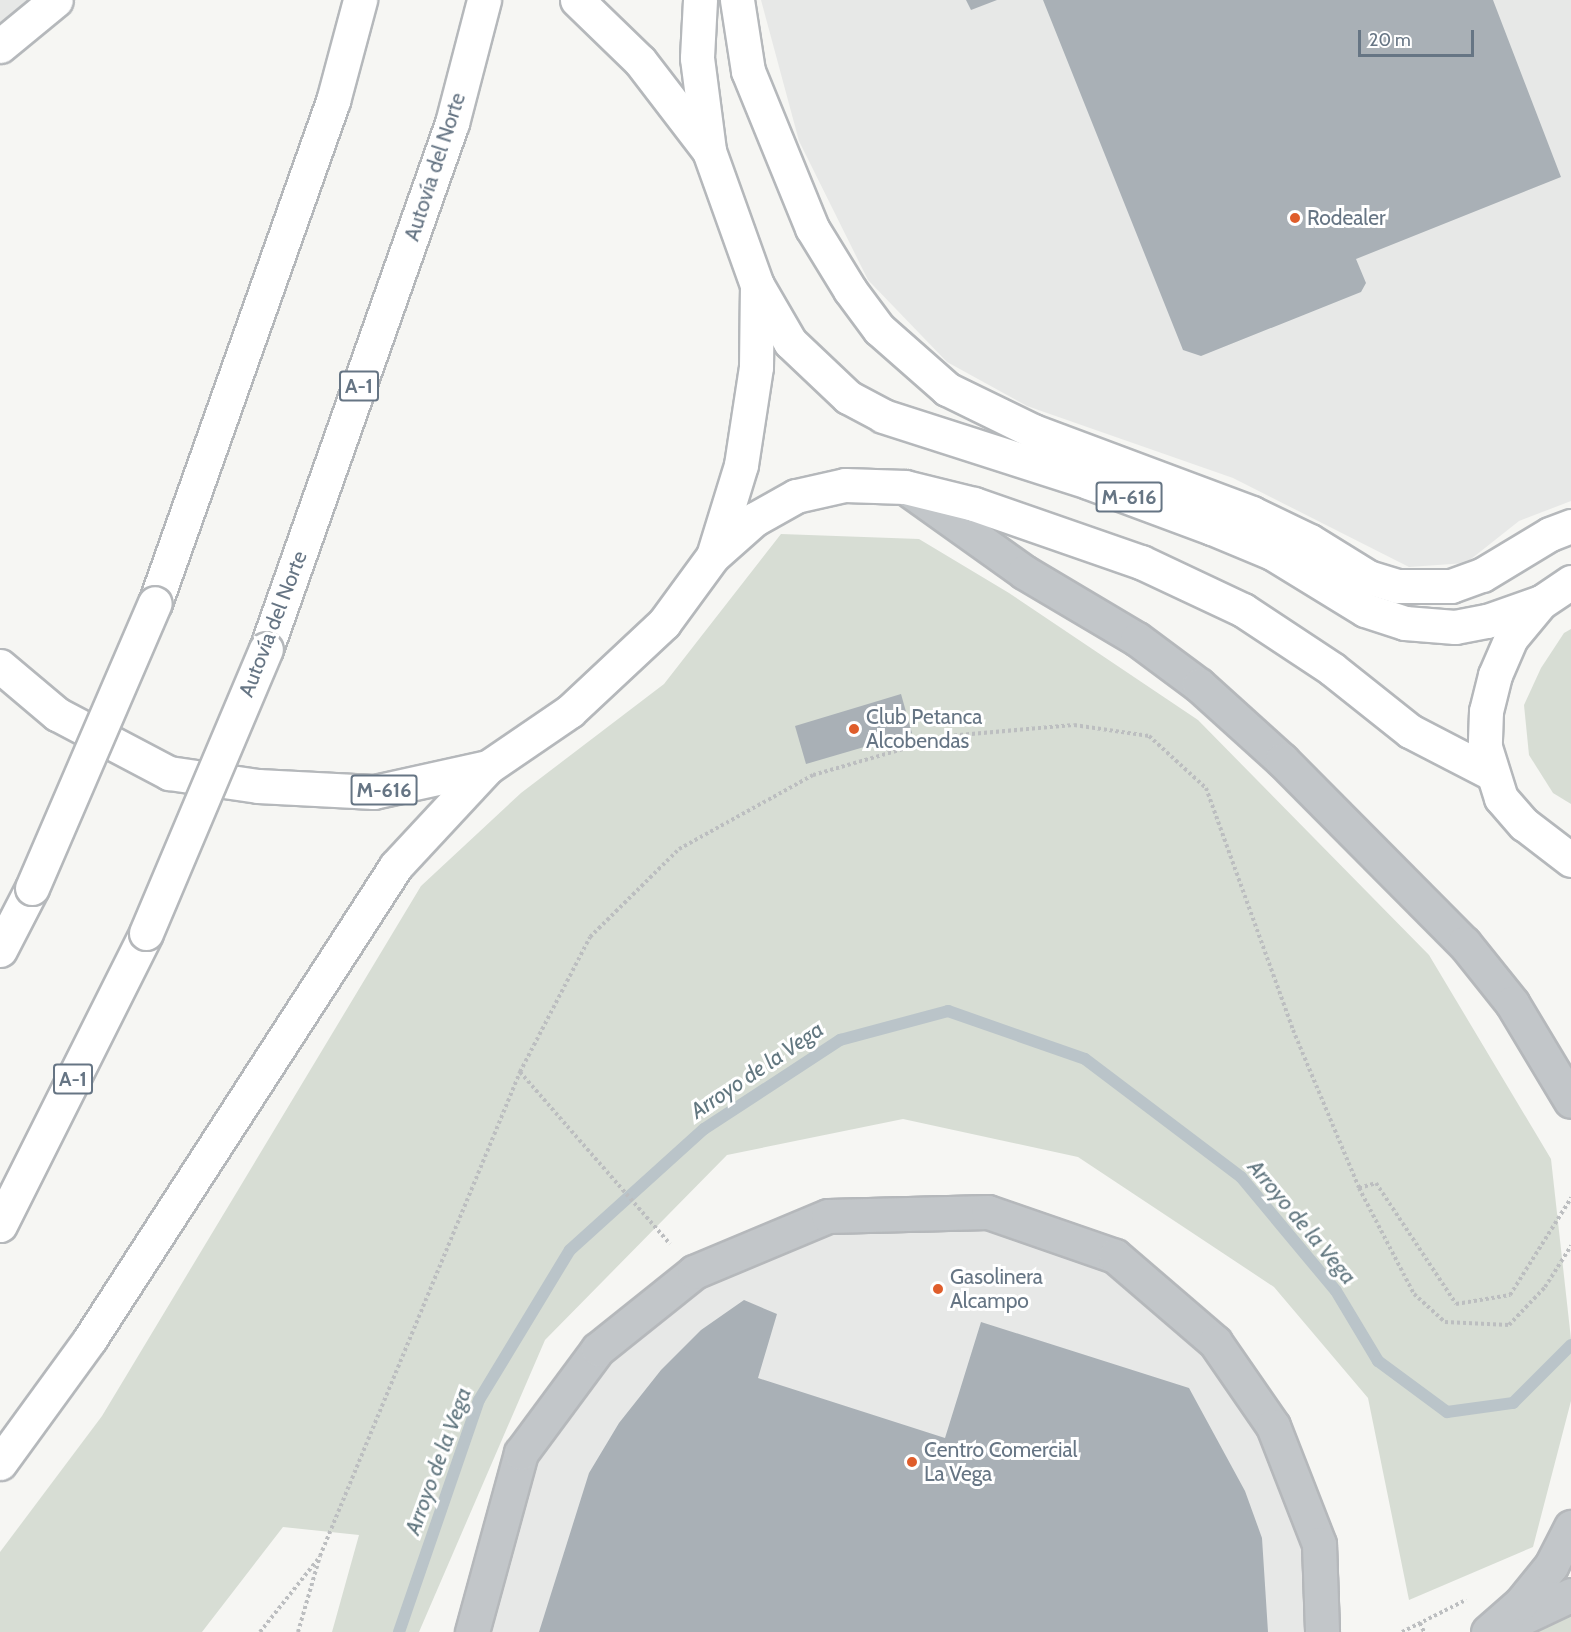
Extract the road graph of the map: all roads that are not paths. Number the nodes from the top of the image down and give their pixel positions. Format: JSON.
{"nodes":[{"id":1,"x":56,"y":0,"type":"edge"},
{"id":2,"x":360,"y":0,"type":"edge"},
{"id":3,"x":484,"y":0,"type":"edge"},
{"id":4,"x":578,"y":0,"type":"edge"},
{"id":5,"x":700,"y":0,"type":"edge"},
{"id":6,"x":737,"y":0,"type":"edge"},
{"id":7,"x":0,"y":46,"type":"edge"},
{"id":8,"x":709,"y":151,"type":"junction"},
{"id":9,"x":757,"y":285,"type":"junction"},
{"id":10,"x":1112,"y":463,"type":"junction"},
{"id":11,"x":905,"y":487,"type":"junction"},
{"id":12,"x":1571,"y":526,"type":"edge"},
{"id":13,"x":1212,"y":528,"type":"junction"},
{"id":14,"x":1272,"y":553,"type":"junction"},
{"id":15,"x":713,"y":555,"type":"junction"},
{"id":16,"x":1344,"y":562,"type":"junction"},
{"id":17,"x":1571,"y":582,"type":"edge"},
{"id":18,"x":1540,"y":602,"type":"junction"},
{"id":19,"x":0,"y":666,"type":"edge"},
{"id":20,"x":488,"y":767,"type":"junction"},
{"id":21,"x":1491,"y":773,"type":"junction"},
{"id":22,"x":1571,"y":860,"type":"edge"},
{"id":23,"x":0,"y":950,"type":"edge"},
{"id":24,"x":1571,"y":1101,"type":"edge"},
{"id":25,"x":0,"y":1225,"type":"edge"},
{"id":26,"x":0,"y":1463,"type":"edge"},
{"id":27,"x":1571,"y":1527,"type":"edge"},
{"id":28,"x":1571,"y":1595,"type":"edge"},
{"id":29,"x":472,"y":1632,"type":"edge"},
{"id":30,"x":1322,"y":1632,"type":"edge"},
{"id":31,"x":1490,"y":1632,"type":"edge"}],
"edges":[{"from":1,"to":7,"type":"highway"},
{"from":2,"to":23,"type":"highway","bridge":true},
{"from":3,"to":25,"type":"highway","name":"Autovía del Norte","number":"A-1","bridge":true},
{"from":4,"to":8,"type":"highway","number":"M-616"},
{"from":5,"to":8,"type":"highway"},
{"from":6,"to":10,"type":"highway"},
{"from":8,"to":9,"type":"highway","number":"M-616"},
{"from":9,"to":13,"type":"highway","number":"M-616"},
{"from":9,"to":15,"type":"highway","number":"M-616"},
{"from":10,"to":13,"type":"highway"},
{"from":10,"to":16,"type":"highway"},
{"from":11,"to":15,"type":"highway","number":"M-616"},
{"from":11,"to":21,"type":"highway","number":"M-616"},
{"from":11,"to":24,"type":"street"},
{"from":12,"to":16,"type":"highway"},
{"from":13,"to":14,"type":"highway","number":"M-616"},
{"from":14,"to":16,"type":"highway"},
{"from":14,"to":18,"type":"highway","number":"M-616"},
{"from":15,"to":20,"type":"highway","number":"M-616"},
{"from":17,"to":18,"type":"highway","number":"M-616"},
{"from":18,"to":21,"type":"highway","number":"M-616"},
{"from":19,"to":20,"type":"highway","number":"M-616"},
{"from":20,"to":26,"type":"highway"},
{"from":21,"to":22,"type":"highway","number":"M-616"},
{"from":27,"to":31,"type":"street"},
{"from":28,"to":31,"type":"street"},
{"from":29,"to":30,"type":"street"}]}
